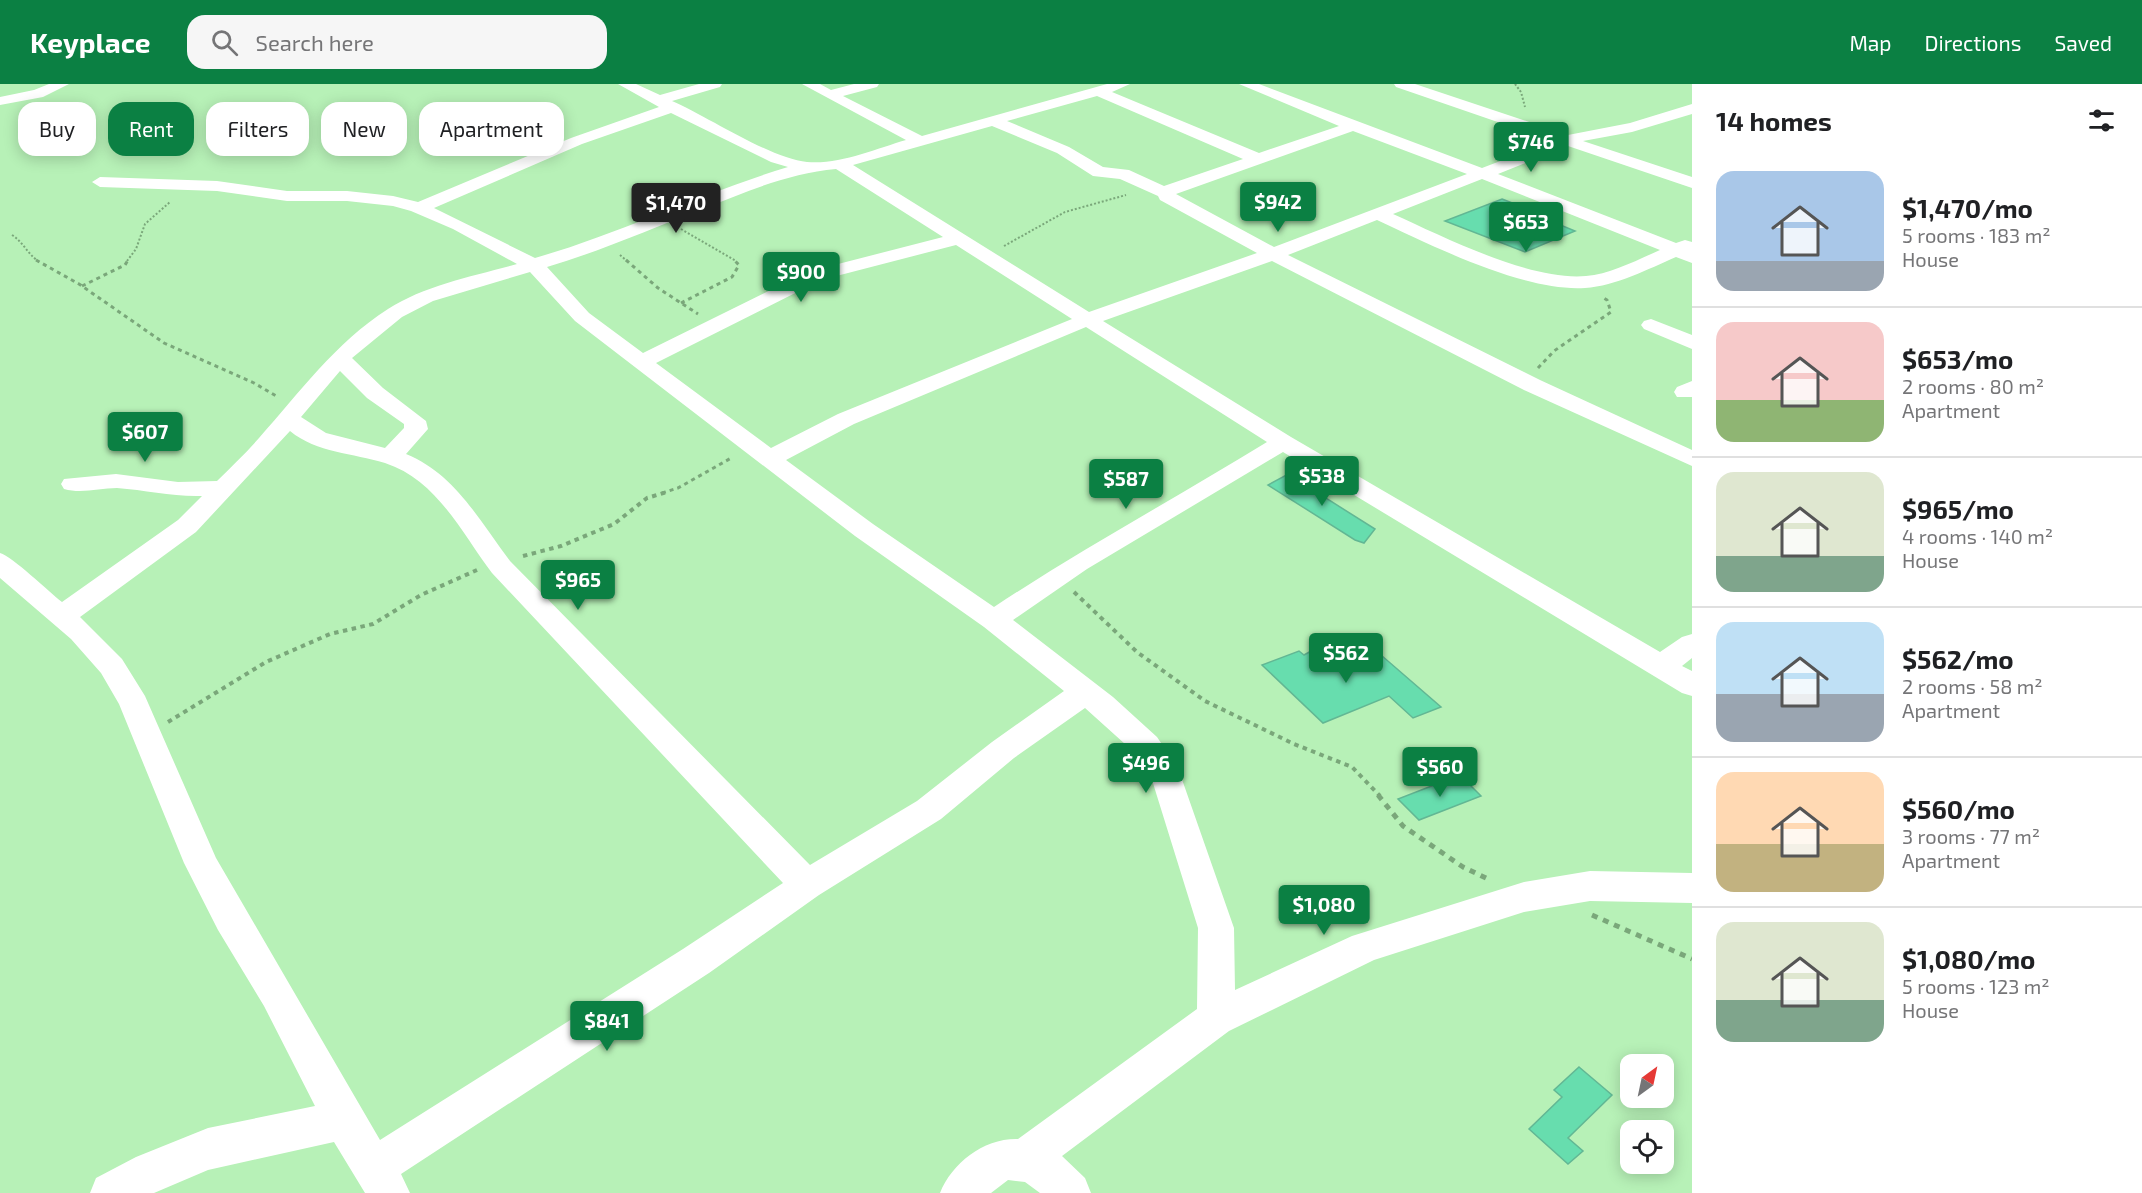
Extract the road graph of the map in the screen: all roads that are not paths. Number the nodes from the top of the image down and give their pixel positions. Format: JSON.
{"nodes":[{"id":1,"x":62,"y":84,"type":"edge"},
{"id":2,"x":625,"y":84,"type":"edge"},
{"id":3,"x":715,"y":84,"type":"edge"},
{"id":4,"x":809,"y":84,"type":"edge"},
{"id":5,"x":872,"y":84,"type":"edge"},
{"id":6,"x":1123,"y":84,"type":"edge"},
{"id":7,"x":1246,"y":84,"type":"edge"},
{"id":8,"x":1401,"y":84,"type":"edge"},
{"id":9,"x":1454,"y":89,"type":"dead end"},
{"id":10,"x":1098,"y":91,"type":"junction"},
{"id":11,"x":831,"y":94,"type":"junction"},
{"id":12,"x":1434,"y":95,"type":"junction"},
{"id":13,"x":0,"y":101,"type":"edge"},
{"id":14,"x":667,"y":104,"type":"junction"},
{"id":15,"x":1692,"y":109,"type":"edge"},
{"id":16,"x":991,"y":120,"type":"junction"},
{"id":17,"x":1351,"y":127,"type":"junction"},
{"id":18,"x":1569,"y":140,"type":"junction"},
{"id":19,"x":920,"y":141,"type":"junction"},
{"id":20,"x":1256,"y":158,"type":"junction"},
{"id":21,"x":839,"y":164,"type":"junction"},
{"id":22,"x":806,"y":166,"type":"junction"},
{"id":23,"x":1480,"y":174,"type":"junction"},
{"id":24,"x":100,"y":182,"type":"dead end"},
{"id":25,"x":1692,"y":183,"type":"edge"},
{"id":26,"x":1161,"y":190,"type":"junction"},
{"id":27,"x":419,"y":208,"type":"junction"},
{"id":28,"x":1378,"y":214,"type":"junction"},
{"id":29,"x":957,"y":238,"type":"junction"},
{"id":30,"x":1687,"y":250,"type":"edge"},
{"id":31,"x":1273,"y":254,"type":"junction"},
{"id":32,"x":535,"y":266,"type":"junction"},
{"id":33,"x":1086,"y":320,"type":"junction"},
{"id":34,"x":1651,"y":325,"type":"dead end"},
{"id":35,"x":1692,"y":343,"type":"edge"},
{"id":36,"x":340,"y":358,"type":"junction"},
{"id":37,"x":643,"y":361,"type":"junction"},
{"id":38,"x":292,"y":414,"type":"junction"},
{"id":39,"x":1283,"y":442,"type":"junction"},
{"id":40,"x":761,"y":453,"type":"junction"},
{"id":41,"x":390,"y":457,"type":"junction"},
{"id":42,"x":1692,"y":459,"type":"edge"},
{"id":43,"x":73,"y":484,"type":"dead end"},
{"id":44,"x":222,"y":488,"type":"junction"},
{"id":45,"x":0,"y":562,"type":"edge"},
{"id":46,"x":62,"y":616,"type":"junction"},
{"id":47,"x":994,"y":620,"type":"junction"},
{"id":48,"x":1692,"y":644,"type":"edge"},
{"id":49,"x":1661,"y":666,"type":"junction"},
{"id":50,"x":1692,"y":685,"type":"edge"},
{"id":51,"x":1085,"y":692,"type":"junction"},
{"id":52,"x":807,"y":885,"type":"junction"},
{"id":53,"x":1692,"y":888,"type":"edge"},
{"id":54,"x":1216,"y":1018,"type":"junction"},
{"id":55,"x":344,"y":1120,"type":"junction"},
{"id":56,"x":1024,"y":1160,"type":"junction"},
{"id":57,"x":381,"y":1180,"type":"edge"},
{"id":58,"x":111,"y":1193,"type":"edge"},
{"id":59,"x":961,"y":1193,"type":"edge"},
{"id":60,"x":1070,"y":1193,"type":"edge"}],
"edges":[{"from":1,"to":13,"type":"street"},
{"from":2,"to":14,"type":"street"},
{"from":3,"to":14,"type":"street"},
{"from":4,"to":11,"type":"street"},
{"from":5,"to":11,"type":"street"},
{"from":6,"to":10,"type":"street"},
{"from":7,"to":17,"type":"street"},
{"from":8,"to":12,"type":"street"},
{"from":9,"to":12,"type":"street"},
{"from":10,"to":16,"type":"street"},
{"from":10,"to":20,"type":"street"},
{"from":11,"to":19,"type":"street"},
{"from":12,"to":18,"type":"street"},
{"from":14,"to":22,"type":"street"},
{"from":14,"to":27,"type":"street"},
{"from":15,"to":18,"type":"street"},
{"from":16,"to":19,"type":"street"},
{"from":16,"to":26,"type":"street"},
{"from":17,"to":20,"type":"street"},
{"from":17,"to":23,"type":"street"},
{"from":18,"to":23,"type":"street"},
{"from":18,"to":25,"type":"street"},
{"from":19,"to":21,"type":"street"},
{"from":20,"to":26,"type":"street"},
{"from":21,"to":22,"type":"street"},
{"from":21,"to":29,"type":"street"},
{"from":22,"to":32,"type":"street"},
{"from":23,"to":28,"type":"street"},
{"from":23,"to":30,"type":"street"},
{"from":24,"to":27,"type":"street"},
{"from":26,"to":31,"type":"street"},
{"from":27,"to":32,"type":"street"},
{"from":28,"to":30,"type":"street"},
{"from":28,"to":31,"type":"street"},
{"from":29,"to":33,"type":"street"},
{"from":29,"to":37,"type":"street"},
{"from":31,"to":33,"type":"street"},
{"from":31,"to":42,"type":"street"},
{"from":32,"to":36,"type":"street"},
{"from":32,"to":37,"type":"street"},
{"from":33,"to":39,"type":"street"},
{"from":33,"to":40,"type":"street"},
{"from":34,"to":35,"type":"street"},
{"from":36,"to":38,"type":"street"},
{"from":36,"to":41,"type":"street"},
{"from":37,"to":40,"type":"street"},
{"from":38,"to":41,"type":"street"},
{"from":38,"to":44,"type":"street"},
{"from":39,"to":47,"type":"street"},
{"from":39,"to":49,"type":"street"},
{"from":40,"to":47,"type":"street"},
{"from":41,"to":52,"type":"street"},
{"from":43,"to":44,"type":"street"},
{"from":44,"to":46,"type":"street"},
{"from":45,"to":46,"type":"street"},
{"from":46,"to":55,"type":"street"},
{"from":47,"to":51,"type":"street"},
{"from":48,"to":49,"type":"street"},
{"from":49,"to":50,"type":"street"},
{"from":51,"to":52,"type":"street"},
{"from":51,"to":54,"type":"street"},
{"from":52,"to":57,"type":"street"},
{"from":53,"to":54,"type":"street"},
{"from":54,"to":56,"type":"street"},
{"from":55,"to":57,"type":"street"},
{"from":55,"to":58,"type":"street"},
{"from":56,"to":59,"type":"street"},
{"from":56,"to":60,"type":"street"}]}
